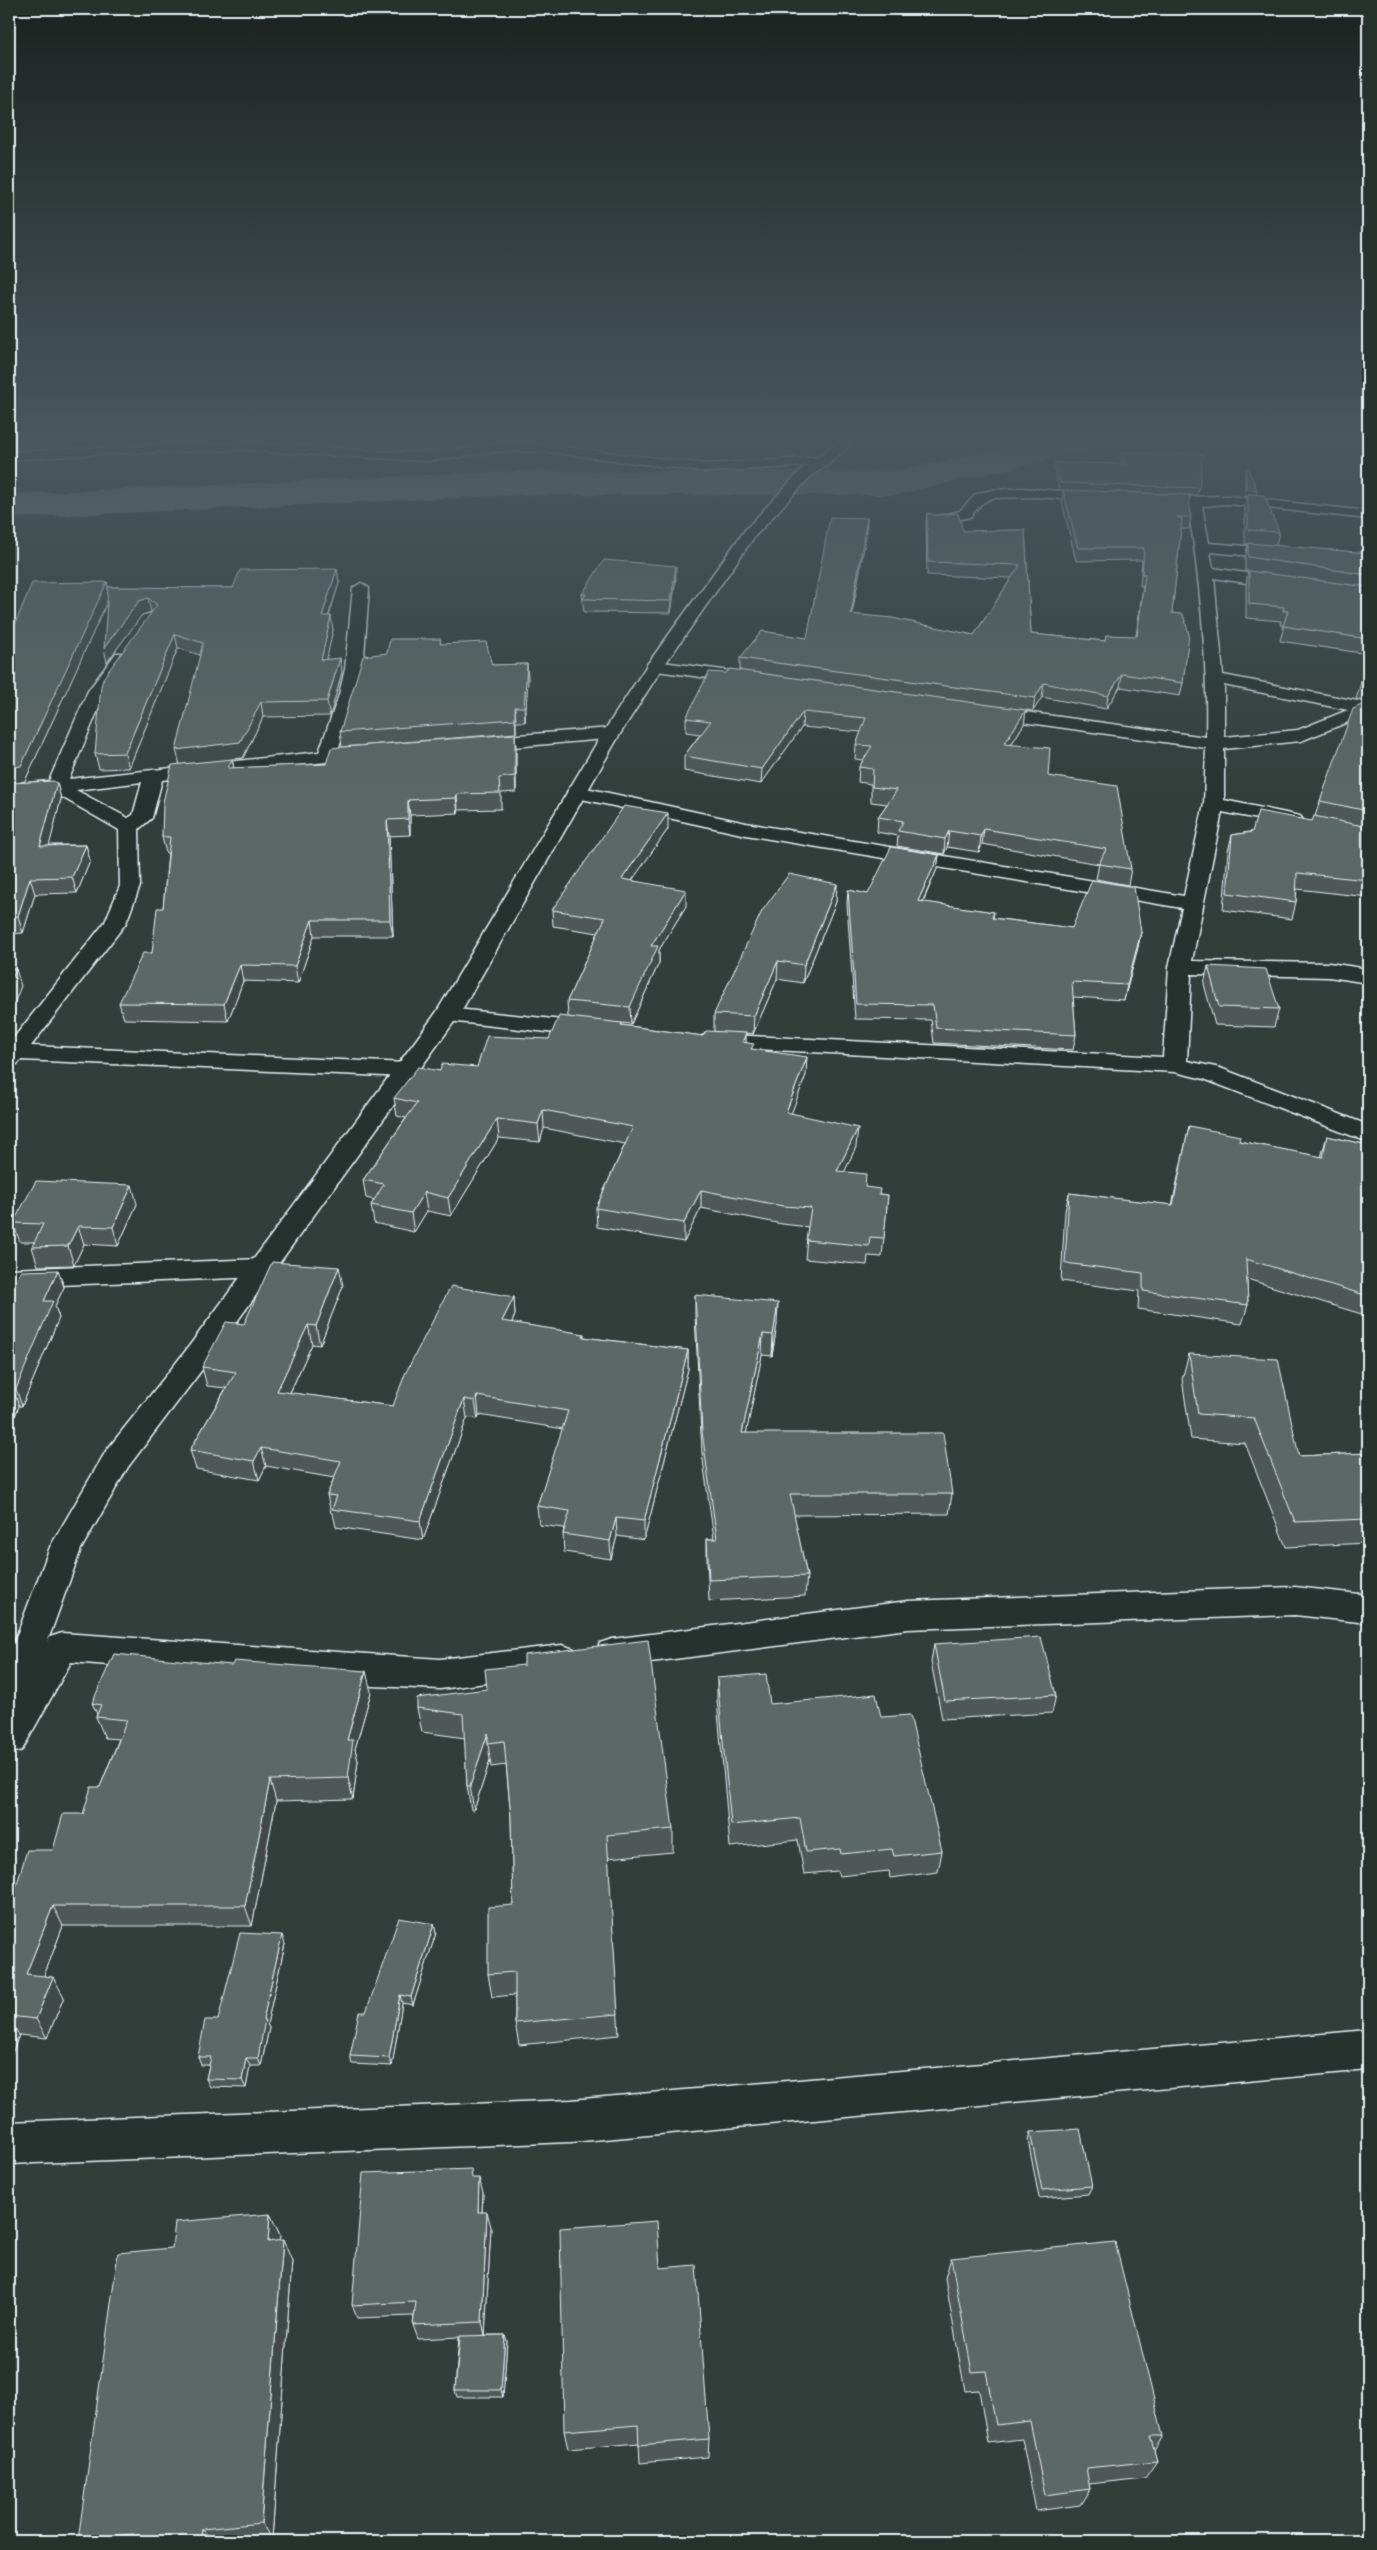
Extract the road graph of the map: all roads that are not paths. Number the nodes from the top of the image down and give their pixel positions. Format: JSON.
{"nodes":[{"id":1,"x":729,"y":563,"type":"edge"},
{"id":2,"x":1205,"y":563,"type":"edge"},
{"id":3,"x":1206,"y":572,"type":"junction"},
{"id":4,"x":1299,"y":586,"type":"edge"},
{"id":5,"x":361,"y":588,"type":"dead end"},
{"id":6,"x":132,"y":644,"type":"edge"},
{"id":7,"x":655,"y":666,"type":"junction"},
{"id":8,"x":1214,"y":678,"type":"junction"},
{"id":9,"x":763,"y":681,"type":"edge"},
{"id":10,"x":1367,"y":708,"type":"edge"},
{"id":11,"x":969,"y":710,"type":"edge"},
{"id":12,"x":611,"y":734,"type":"junction"},
{"id":13,"x":1215,"y":744,"type":"junction"},
{"id":14,"x":464,"y":745,"type":"edge"},
{"id":15,"x":386,"y":751,"type":"edge"},
{"id":16,"x":328,"y":756,"type":"junction"},
{"id":17,"x":154,"y":775,"type":"junction"},
{"id":18,"x":56,"y":786,"type":"junction"},
{"id":19,"x":9,"y":791,"type":"edge"},
{"id":20,"x":577,"y":792,"type":"junction"},
{"id":21,"x":1214,"y":804,"type":"junction"},
{"id":22,"x":1310,"y":824,"type":"edge"},
{"id":23,"x":129,"y":827,"type":"junction"},
{"id":24,"x":1193,"y":904,"type":"junction"},
{"id":25,"x":1180,"y":967,"type":"junction"},
{"id":26,"x":1368,"y":976,"type":"edge"},
{"id":27,"x":447,"y":1015,"type":"junction"},
{"id":28,"x":614,"y":1032,"type":"edge"},
{"id":29,"x":692,"y":1039,"type":"edge"},
{"id":30,"x":11,"y":1054,"type":"edge"},
{"id":31,"x":1175,"y":1065,"type":"junction"},
{"id":32,"x":407,"y":1070,"type":"junction"},
{"id":33,"x":1368,"y":1134,"type":"edge"},
{"id":34,"x":261,"y":1268,"type":"junction"},
{"id":35,"x":9,"y":1278,"type":"edge"},
{"id":36,"x":1368,"y":1609,"type":"edge"},
{"id":37,"x":9,"y":1701,"type":"edge"},
{"id":38,"x":9,"y":1740,"type":"edge"},
{"id":39,"x":1368,"y":2050,"type":"edge"},
{"id":40,"x":9,"y":2143,"type":"edge"}],
"edges":[{"from":1,"to":7,"type":"street"},
{"from":2,"to":3,"type":"street"},
{"from":3,"to":4,"type":"street"},
{"from":3,"to":8,"type":"street"},
{"from":5,"to":16,"type":"street"},
{"from":6,"to":18,"type":"street"},
{"from":7,"to":9,"type":"street"},
{"from":7,"to":12,"type":"street"},
{"from":8,"to":10,"type":"street"},
{"from":8,"to":13,"type":"street"},
{"from":10,"to":13,"type":"street"},
{"from":11,"to":13,"type":"street"},
{"from":12,"to":14,"type":"street"},
{"from":12,"to":20,"type":"street"},
{"from":13,"to":21,"type":"street"},
{"from":15,"to":16,"type":"street"},
{"from":16,"to":17,"type":"street"},
{"from":17,"to":18,"type":"street"},
{"from":17,"to":23,"type":"street"},
{"from":18,"to":19,"type":"street"},
{"from":18,"to":23,"type":"street"},
{"from":20,"to":24,"type":"street"},
{"from":20,"to":27,"type":"street"},
{"from":21,"to":22,"type":"street"},
{"from":21,"to":24,"type":"street"},
{"from":23,"to":30,"type":"street"},
{"from":24,"to":25,"type":"street"},
{"from":25,"to":26,"type":"street"},
{"from":25,"to":31,"type":"street"},
{"from":27,"to":28,"type":"street"},
{"from":27,"to":32,"type":"street"},
{"from":29,"to":31,"type":"street"},
{"from":30,"to":32,"type":"street"},
{"from":31,"to":33,"type":"street"},
{"from":32,"to":34,"type":"street"},
{"from":34,"to":35,"type":"street"},
{"from":34,"to":37,"type":"street"},
{"from":36,"to":38,"type":"street"},
{"from":39,"to":40,"type":"street"}]}
